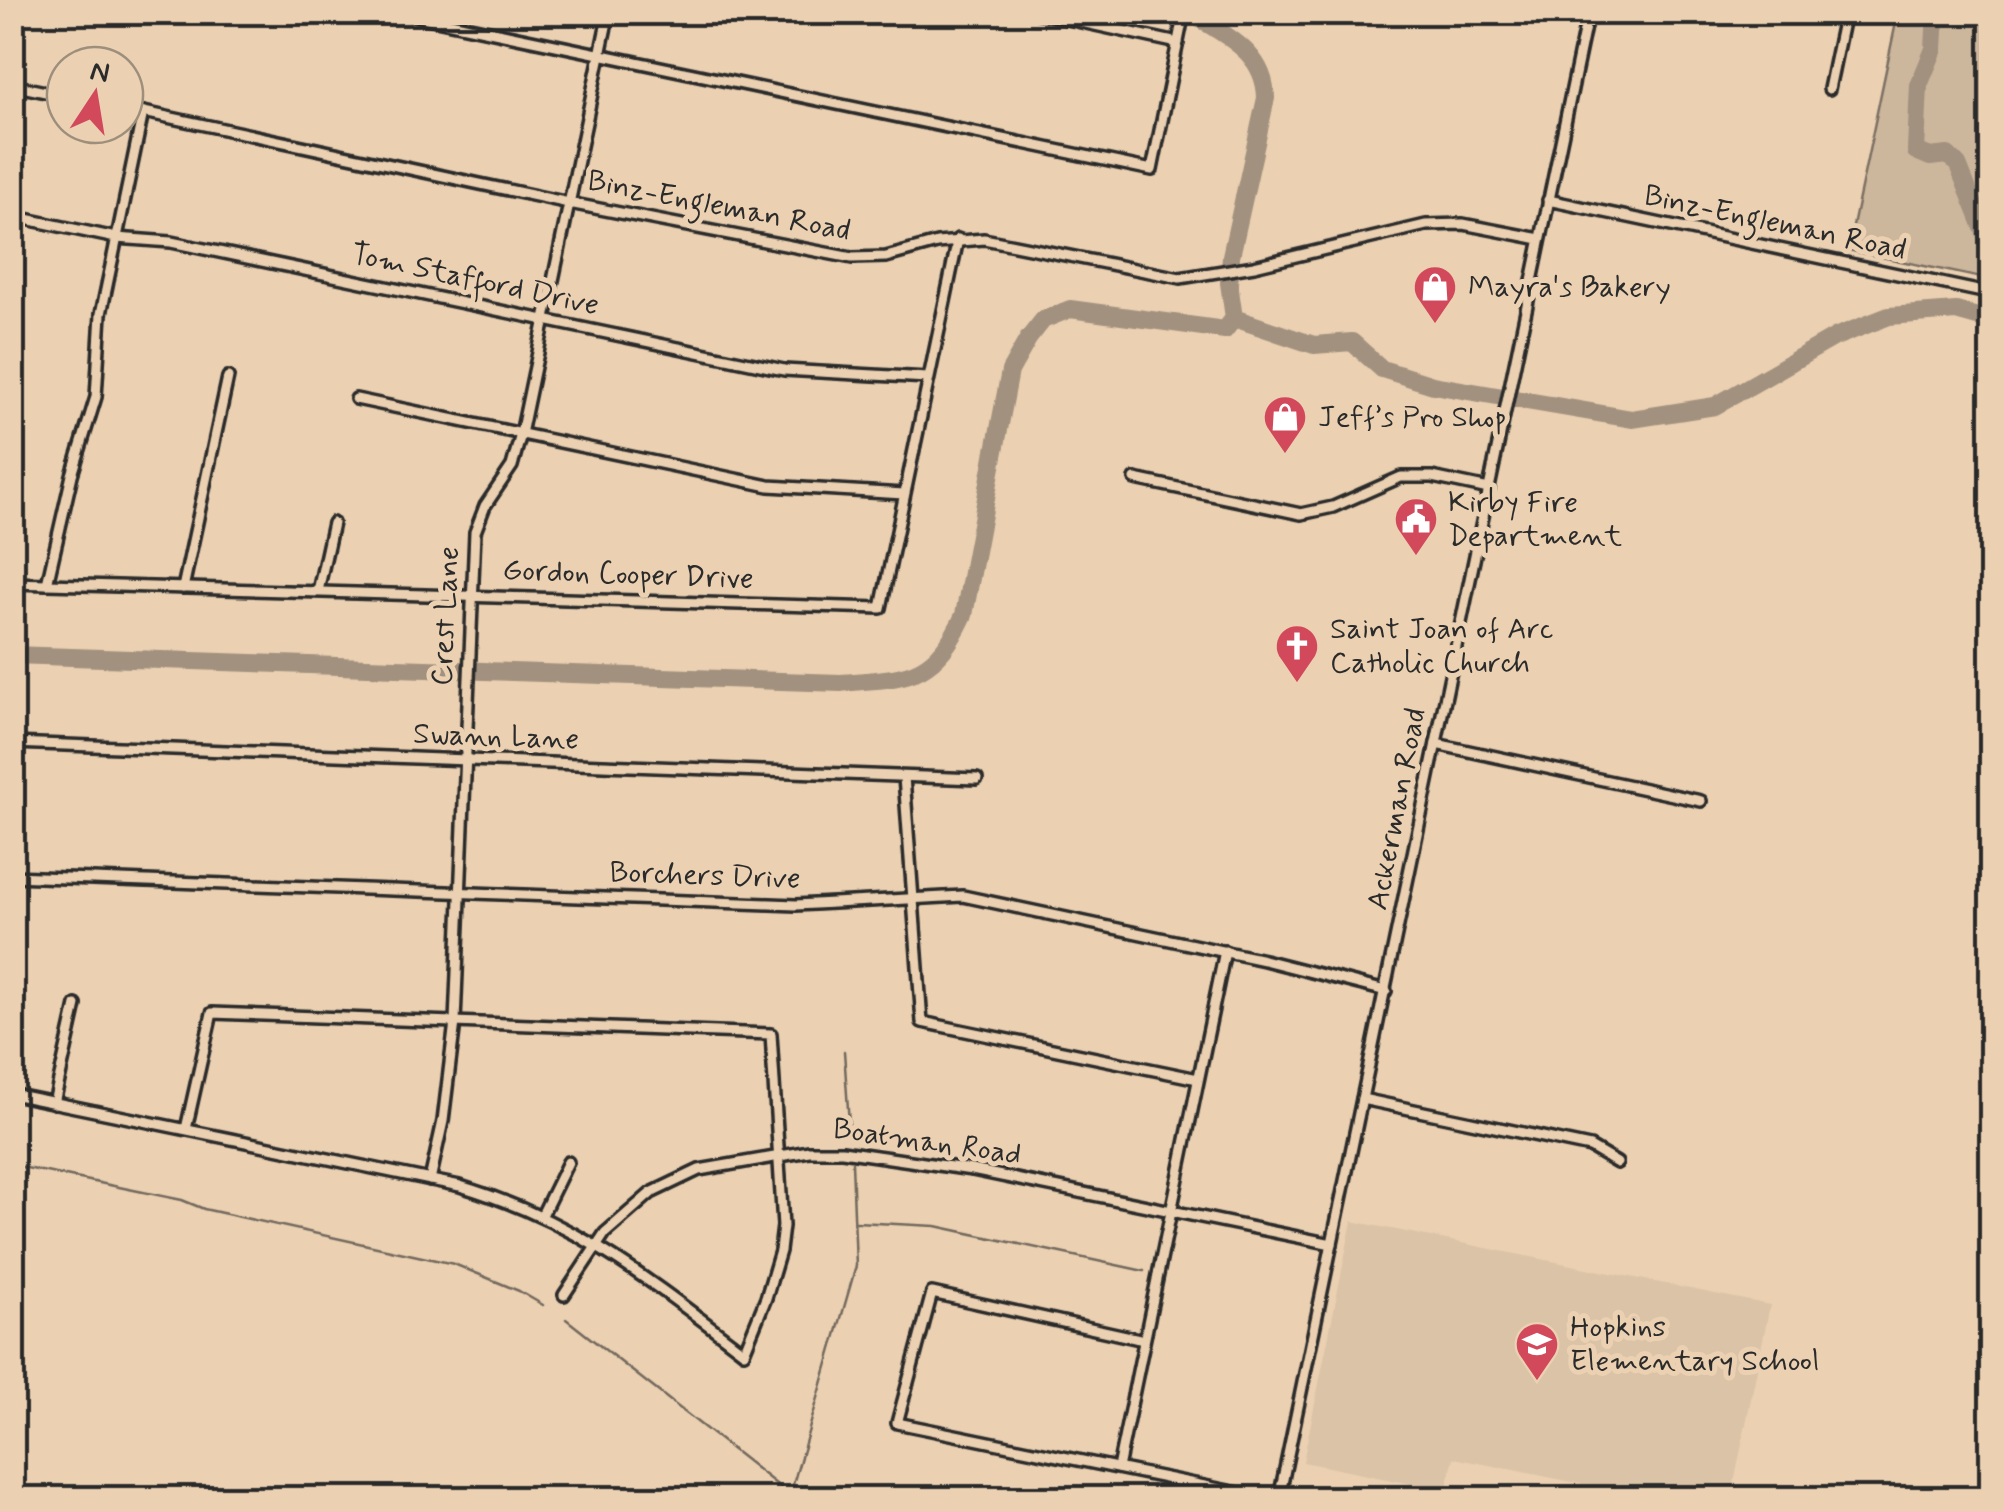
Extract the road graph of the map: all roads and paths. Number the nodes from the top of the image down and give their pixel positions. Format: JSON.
{"nodes":[{"id":1,"x":398,"y":12,"type":"edge"},
{"id":2,"x":609,"y":12,"type":"edge"},
{"id":3,"x":1035,"y":12,"type":"edge"},
{"id":4,"x":1184,"y":12,"type":"edge"},
{"id":5,"x":1588,"y":12,"type":"edge"},
{"id":6,"x":1845,"y":12,"type":"edge"},
{"id":7,"x":1178,"y":39,"type":"junction"},
{"id":8,"x":600,"y":55,"type":"junction"},
{"id":9,"x":12,"y":85,"type":"edge"},
{"id":10,"x":1829,"y":88,"type":"dead end"},
{"id":11,"x":45,"y":92,"type":"edge"},
{"id":12,"x":145,"y":112,"type":"edge"},
{"id":13,"x":137,"y":145,"type":"edge"},
{"id":14,"x":1548,"y":200,"type":"junction"},
{"id":15,"x":570,"y":203,"type":"junction"},
{"id":16,"x":12,"y":216,"type":"edge"},
{"id":17,"x":116,"y":238,"type":"junction"},
{"id":18,"x":1540,"y":239,"type":"junction"},
{"id":19,"x":958,"y":240,"type":"junction"},
{"id":20,"x":1992,"y":294,"type":"edge"},
{"id":21,"x":544,"y":320,"type":"junction"},
{"id":22,"x":228,"y":377,"type":"dead end"},
{"id":23,"x":928,"y":378,"type":"junction"},
{"id":24,"x":356,"y":399,"type":"dead end"},
{"id":25,"x":521,"y":434,"type":"junction"},
{"id":26,"x":1135,"y":479,"type":"dead end"},
{"id":27,"x":1488,"y":489,"type":"junction"},
{"id":28,"x":904,"y":494,"type":"junction"},
{"id":29,"x":332,"y":523,"type":"dead end"},
{"id":30,"x":12,"y":584,"type":"edge"},
{"id":31,"x":47,"y":584,"type":"junction"},
{"id":32,"x":184,"y":588,"type":"junction"},
{"id":33,"x":318,"y":591,"type":"junction"},
{"id":34,"x":471,"y":594,"type":"junction"},
{"id":35,"x":12,"y":742,"type":"edge"},
{"id":36,"x":1436,"y":744,"type":"junction"},
{"id":37,"x":464,"y":760,"type":"junction"},
{"id":38,"x":904,"y":777,"type":"junction"},
{"id":39,"x":977,"y":779,"type":"dead end"},
{"id":40,"x":1701,"y":801,"type":"dead end"},
{"id":41,"x":12,"y":876,"type":"edge"},
{"id":42,"x":458,"y":891,"type":"junction"},
{"id":43,"x":914,"y":900,"type":"junction"},
{"id":44,"x":1225,"y":951,"type":"junction"},
{"id":45,"x":1386,"y":991,"type":"junction"},
{"id":46,"x":76,"y":1005,"type":"dead end"},
{"id":47,"x":455,"y":1022,"type":"junction"},
{"id":48,"x":1198,"y":1079,"type":"junction"},
{"id":49,"x":12,"y":1094,"type":"edge"},
{"id":50,"x":1362,"y":1099,"type":"junction"},
{"id":51,"x":54,"y":1102,"type":"junction"},
{"id":52,"x":186,"y":1129,"type":"junction"},
{"id":53,"x":778,"y":1155,"type":"junction"},
{"id":54,"x":568,"y":1162,"type":"dead end"},
{"id":55,"x":1617,"y":1163,"type":"dead end"},
{"id":56,"x":430,"y":1180,"type":"junction"},
{"id":57,"x":1171,"y":1210,"type":"junction"},
{"id":58,"x":542,"y":1215,"type":"junction"},
{"id":59,"x":598,"y":1244,"type":"junction"},
{"id":60,"x":1332,"y":1244,"type":"junction"},
{"id":61,"x":564,"y":1295,"type":"dead end"},
{"id":62,"x":1144,"y":1340,"type":"junction"},
{"id":63,"x":1118,"y":1468,"type":"junction"},
{"id":64,"x":1263,"y":1498,"type":"edge"},
{"id":65,"x":1279,"y":1498,"type":"edge"}],
"edges":[{"from":1,"to":8,"type":"street"},
{"from":2,"to":8,"type":"street","name":"Crest Lane"},
{"from":3,"to":7,"type":"street"},
{"from":4,"to":7,"type":"street"},
{"from":5,"to":14,"type":"street","name":"Ackerman Road"},
{"from":6,"to":10,"type":"street"},
{"from":7,"to":8,"type":"street"},
{"from":8,"to":15,"type":"street","name":"Crest Lane"},
{"from":9,"to":11,"type":"street"},
{"from":12,"to":15,"type":"street","name":"Binz-Engleman Road"},
{"from":13,"to":17,"type":"street"},
{"from":14,"to":18,"type":"street","name":"Ackerman Road"},
{"from":14,"to":20,"type":"street","name":"Binz-Engleman Road"},
{"from":15,"to":19,"type":"street","name":"Binz-Engleman Road"},
{"from":15,"to":21,"type":"street","name":"Crest Lane"},
{"from":16,"to":17,"type":"street","name":"Tom Stafford Drive"},
{"from":17,"to":21,"type":"street","name":"Tom Stafford Drive"},
{"from":17,"to":31,"type":"street"},
{"from":18,"to":19,"type":"street","name":"Binz-Engleman Road"},
{"from":18,"to":27,"type":"street","name":"Ackerman Road"},
{"from":19,"to":23,"type":"street"},
{"from":21,"to":23,"type":"street","name":"Tom Stafford Drive"},
{"from":21,"to":25,"type":"street","name":"Crest Lane"},
{"from":22,"to":32,"type":"street"},
{"from":23,"to":28,"type":"street"},
{"from":24,"to":25,"type":"street"},
{"from":25,"to":28,"type":"street"},
{"from":25,"to":34,"type":"street","name":"Crest Lane"},
{"from":26,"to":27,"type":"street"},
{"from":27,"to":36,"type":"street","name":"Ackerman Road"},
{"from":28,"to":34,"type":"street","name":"Gordon Cooper Drive"},
{"from":29,"to":33,"type":"street"},
{"from":30,"to":31,"type":"street","name":"Gordon Cooper Drive"},
{"from":31,"to":32,"type":"street","name":"Gordon Cooper Drive"},
{"from":32,"to":33,"type":"street","name":"Gordon Cooper Drive"},
{"from":33,"to":34,"type":"street","name":"Gordon Cooper Drive"},
{"from":34,"to":37,"type":"street","name":"Crest Lane"},
{"from":35,"to":37,"type":"street","name":"Swann Lane"},
{"from":36,"to":40,"type":"street"},
{"from":36,"to":45,"type":"street","name":"Ackerman Road"},
{"from":37,"to":38,"type":"street","name":"Swann Lane"},
{"from":37,"to":42,"type":"street","name":"Crest Lane"},
{"from":38,"to":39,"type":"street","name":"Swann Lane"},
{"from":38,"to":43,"type":"street"},
{"from":41,"to":42,"type":"street","name":"Borchers Drive"},
{"from":42,"to":43,"type":"street","name":"Borchers Drive"},
{"from":42,"to":47,"type":"street","name":"Crest Lane"},
{"from":43,"to":44,"type":"street","name":"Borchers Drive"},
{"from":43,"to":48,"type":"street"},
{"from":44,"to":45,"type":"street","name":"Borchers Drive"},
{"from":44,"to":48,"type":"street"},
{"from":45,"to":50,"type":"street","name":"Ackerman Road"},
{"from":46,"to":51,"type":"street"},
{"from":47,"to":52,"type":"street"},
{"from":47,"to":53,"type":"street"},
{"from":47,"to":56,"type":"street","name":"Crest Lane"},
{"from":48,"to":57,"type":"street"},
{"from":49,"to":51,"type":"street"},
{"from":50,"to":55,"type":"street"},
{"from":50,"to":60,"type":"street","name":"Ackerman Road"},
{"from":51,"to":52,"type":"street"},
{"from":52,"to":56,"type":"street"},
{"from":53,"to":57,"type":"street","name":"Boatman Road"},
{"from":53,"to":59,"type":"street","name":"Boatman Road"},
{"from":53,"to":59,"type":"street"},
{"from":54,"to":58,"type":"street"},
{"from":56,"to":58,"type":"street"},
{"from":57,"to":60,"type":"street","name":"Boatman Road"},
{"from":57,"to":62,"type":"street"},
{"from":58,"to":59,"type":"street"},
{"from":59,"to":61,"type":"street","name":"Boatman Road"},
{"from":60,"to":65,"type":"street","name":"Ackerman Road"},
{"from":62,"to":63,"type":"street"},
{"from":62,"to":63,"type":"street"},
{"from":63,"to":64,"type":"street"}]}
